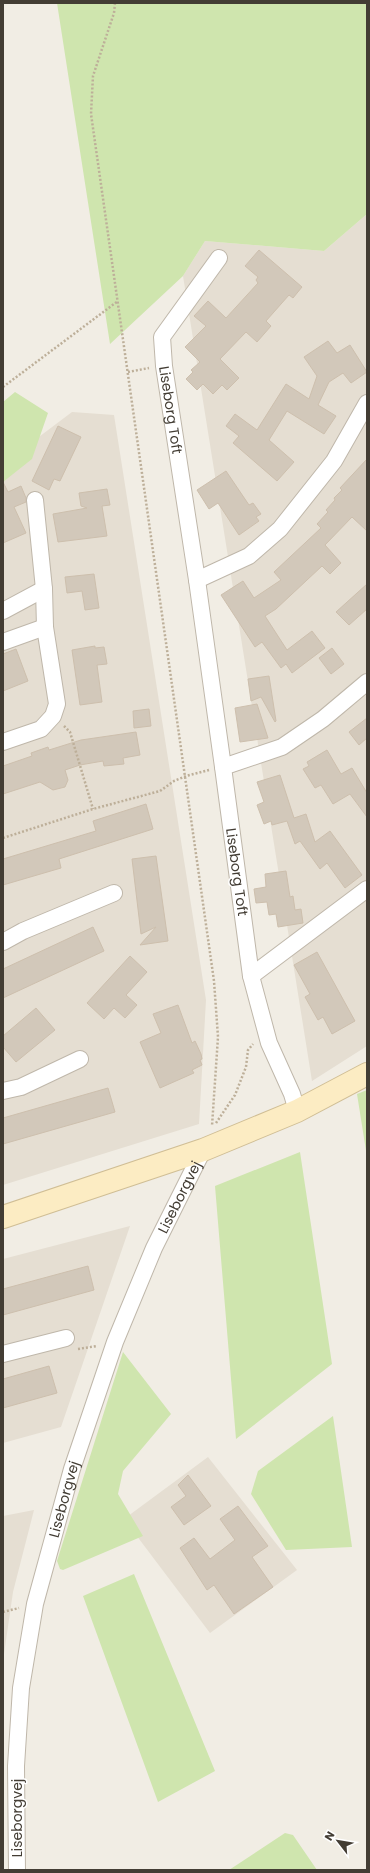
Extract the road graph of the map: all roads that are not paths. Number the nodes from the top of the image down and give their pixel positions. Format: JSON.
{"nodes":[{"id":1,"x":219,"y":258,"type":"dead end"},
{"id":2,"x":367,"y":403,"type":"edge"},
{"id":3,"x":35,"y":500,"type":"dead end"},
{"id":4,"x":197,"y":580,"type":"junction"},
{"id":5,"x":44,"y":589,"type":"junction"},
{"id":6,"x":3,"y":611,"type":"edge"},
{"id":7,"x":45,"y":627,"type":"junction"},
{"id":8,"x":3,"y":642,"type":"edge"},
{"id":9,"x":367,"y":682,"type":"edge"},
{"id":10,"x":3,"y":742,"type":"edge"},
{"id":11,"x":223,"y":767,"type":"junction"},
{"id":12,"x":367,"y":889,"type":"edge"},
{"id":13,"x":114,"y":893,"type":"dead end"},
{"id":14,"x":3,"y":942,"type":"edge"},
{"id":15,"x":251,"y":976,"type":"junction"},
{"id":16,"x":80,"y":1059,"type":"dead end"},
{"id":17,"x":367,"y":1074,"type":"edge"},
{"id":18,"x":3,"y":1091,"type":"edge"},
{"id":19,"x":297,"y":1111,"type":"junction"},
{"id":20,"x":202,"y":1150,"type":"junction"},
{"id":21,"x":3,"y":1217,"type":"edge"},
{"id":22,"x":66,"y":1338,"type":"road end"},
{"id":23,"x":3,"y":1354,"type":"edge"},
{"id":24,"x":17,"y":1870,"type":"edge"}],
"edges":[{"from":1,"to":4,"type":"street","name":"Liseborg Toft"},
{"from":2,"to":4,"type":"street"},
{"from":3,"to":5,"type":"street"},
{"from":4,"to":11,"type":"street","name":"Liseborg Toft"},
{"from":5,"to":6,"type":"street"},
{"from":5,"to":7,"type":"street"},
{"from":7,"to":8,"type":"street"},
{"from":7,"to":10,"type":"street"},
{"from":9,"to":11,"type":"street"},
{"from":11,"to":15,"type":"street","name":"Liseborg Toft"},
{"from":12,"to":15,"type":"street"},
{"from":13,"to":14,"type":"street"},
{"from":15,"to":19,"type":"street","name":"Liseborg Toft"},
{"from":16,"to":18,"type":"street"},
{"from":17,"to":19,"type":"street","name":"Liseborgvej"},
{"from":19,"to":20,"type":"street","name":"Liseborgvej"},
{"from":20,"to":21,"type":"street","name":"Liseborgvej"},
{"from":20,"to":24,"type":"street","name":"Liseborgvej"},
{"from":22,"to":23,"type":"street"}]}
